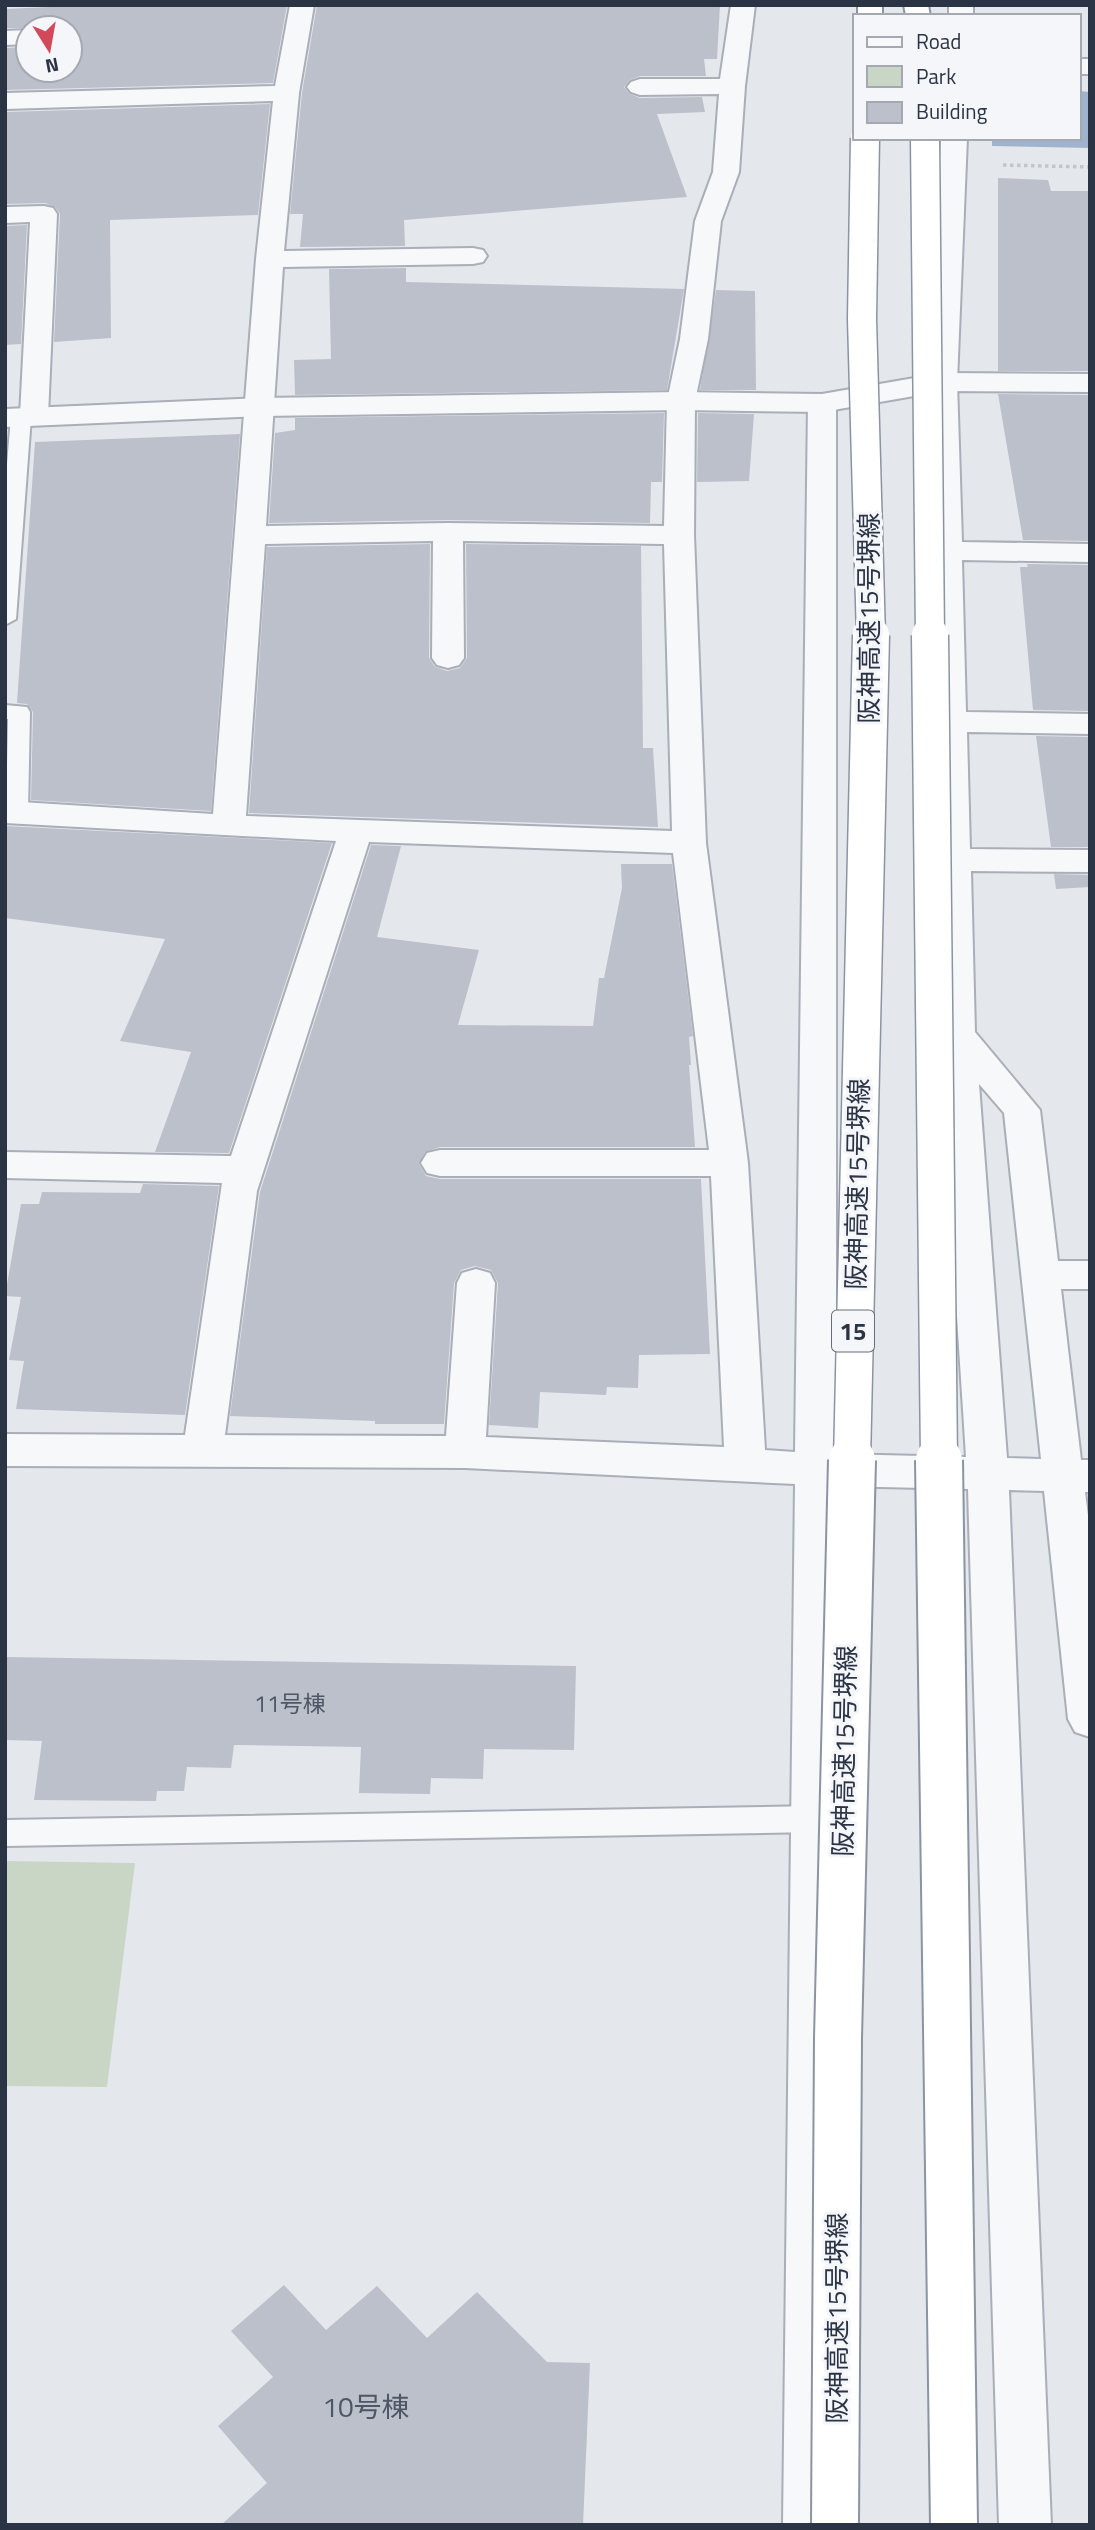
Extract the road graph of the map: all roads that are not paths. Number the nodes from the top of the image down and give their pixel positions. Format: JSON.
{"nodes":[{"id":1,"x":302,"y":5,"type":"edge"},
{"id":2,"x":743,"y":5,"type":"edge"},
{"id":3,"x":732,"y":86,"type":"junction"},
{"id":4,"x":640,"y":87,"type":"dead end"},
{"id":5,"x":286,"y":93,"type":"junction"},
{"id":6,"x":5,"y":101,"type":"edge"},
{"id":7,"x":865,"y":140,"type":"edge"},
{"id":8,"x":944,"y":146,"type":"edge"},
{"id":9,"x":5,"y":215,"type":"edge"},
{"id":10,"x":473,"y":256,"type":"dead end"},
{"id":11,"x":270,"y":259,"type":"junction"},
{"id":12,"x":943,"y":382,"type":"junction"},
{"id":13,"x":1090,"y":383,"type":"edge"},
{"id":14,"x":681,"y":401,"type":"junction"},
{"id":15,"x":822,"y":403,"type":"junction"},
{"id":16,"x":261,"y":407,"type":"junction"},
{"id":17,"x":20,"y":417,"type":"edge"},
{"id":18,"x":448,"y":532,"type":"junction"},
{"id":19,"x":252,"y":535,"type":"junction"},
{"id":20,"x":679,"y":535,"type":"junction"},
{"id":21,"x":947,"y":551,"type":"junction"},
{"id":22,"x":1090,"y":553,"type":"edge"},
{"id":23,"x":5,"y":619,"type":"edge"},
{"id":24,"x":448,"y":658,"type":"dead end"},
{"id":25,"x":5,"y":712,"type":"edge"},
{"id":26,"x":951,"y":722,"type":"junction"},
{"id":27,"x":1090,"y":724,"type":"edge"},
{"id":28,"x":11,"y":812,"type":"edge"},
{"id":29,"x":229,"y":826,"type":"junction"},
{"id":30,"x":356,"y":831,"type":"junction"},
{"id":31,"x":689,"y":843,"type":"junction"},
{"id":32,"x":953,"y":860,"type":"junction"},
{"id":33,"x":1090,"y":861,"type":"edge"},
{"id":34,"x":957,"y":1035,"type":"junction"},
{"id":35,"x":440,"y":1163,"type":"dead end"},
{"id":36,"x":729,"y":1163,"type":"junction"},
{"id":37,"x":5,"y":1165,"type":"edge"},
{"id":38,"x":244,"y":1170,"type":"junction"},
{"id":39,"x":1038,"y":1275,"type":"junction"},
{"id":40,"x":1090,"y":1275,"type":"edge"},
{"id":41,"x":476,"y":1283,"type":"dead end"},
{"id":42,"x":5,"y":1450,"type":"edge"},
{"id":43,"x":203,"y":1451,"type":"junction"},
{"id":44,"x":466,"y":1452,"type":"junction"},
{"id":45,"x":745,"y":1464,"type":"junction"},
{"id":46,"x":818,"y":1471,"type":"junction"},
{"id":47,"x":988,"y":1474,"type":"junction"},
{"id":48,"x":1075,"y":1476,"type":"edge"},
{"id":49,"x":1089,"y":1699,"type":"edge"},
{"id":50,"x":815,"y":1819,"type":"junction"},
{"id":51,"x":5,"y":1833,"type":"edge"},
{"id":52,"x":809,"y":2525,"type":"edge"},
{"id":53,"x":835,"y":2525,"type":"edge"},
{"id":54,"x":954,"y":2525,"type":"edge"},
{"id":55,"x":1025,"y":2525,"type":"edge"}],
"edges":[{"from":1,"to":5,"type":"street"},
{"from":2,"to":3,"type":"street"},
{"from":3,"to":4,"type":"street"},
{"from":3,"to":14,"type":"street"},
{"from":5,"to":6,"type":"street"},
{"from":5,"to":11,"type":"street"},
{"from":7,"to":53,"type":"highway","name":"阪神高速15号堺線","number":"15","bridge":true},
{"from":8,"to":12,"type":"street"},
{"from":8,"to":54,"type":"highway","bridge":true},
{"from":9,"to":17,"type":"street"},
{"from":10,"to":11,"type":"street"},
{"from":11,"to":16,"type":"street"},
{"from":12,"to":13,"type":"street"},
{"from":12,"to":15,"type":"street"},
{"from":12,"to":21,"type":"street"},
{"from":14,"to":15,"type":"street"},
{"from":14,"to":16,"type":"street"},
{"from":14,"to":20,"type":"street"},
{"from":15,"to":46,"type":"street"},
{"from":16,"to":17,"type":"street"},
{"from":16,"to":19,"type":"street"},
{"from":17,"to":23,"type":"lane"},
{"from":18,"to":19,"type":"street"},
{"from":18,"to":20,"type":"street"},
{"from":18,"to":24,"type":"street"},
{"from":19,"to":29,"type":"street"},
{"from":20,"to":31,"type":"street"},
{"from":21,"to":22,"type":"street"},
{"from":21,"to":26,"type":"street"},
{"from":25,"to":28,"type":"lane"},
{"from":26,"to":27,"type":"street"},
{"from":26,"to":32,"type":"street"},
{"from":28,"to":29,"type":"street"},
{"from":29,"to":30,"type":"street"},
{"from":30,"to":31,"type":"street"},
{"from":30,"to":38,"type":"street"},
{"from":31,"to":36,"type":"street"},
{"from":32,"to":33,"type":"street"},
{"from":32,"to":34,"type":"street"},
{"from":34,"to":39,"type":"street"},
{"from":34,"to":47,"type":"street"},
{"from":35,"to":36,"type":"street"},
{"from":36,"to":45,"type":"street"},
{"from":37,"to":38,"type":"street"},
{"from":38,"to":43,"type":"street"},
{"from":39,"to":40,"type":"street"},
{"from":39,"to":48,"type":"street"},
{"from":41,"to":44,"type":"street"},
{"from":42,"to":43,"type":"street"},
{"from":43,"to":44,"type":"street"},
{"from":44,"to":45,"type":"street"},
{"from":45,"to":46,"type":"street"},
{"from":46,"to":47,"type":"street"},
{"from":46,"to":50,"type":"street"},
{"from":47,"to":48,"type":"street"},
{"from":47,"to":55,"type":"street"},
{"from":48,"to":49,"type":"street"},
{"from":50,"to":51,"type":"lane"},
{"from":50,"to":52,"type":"street"}]}
